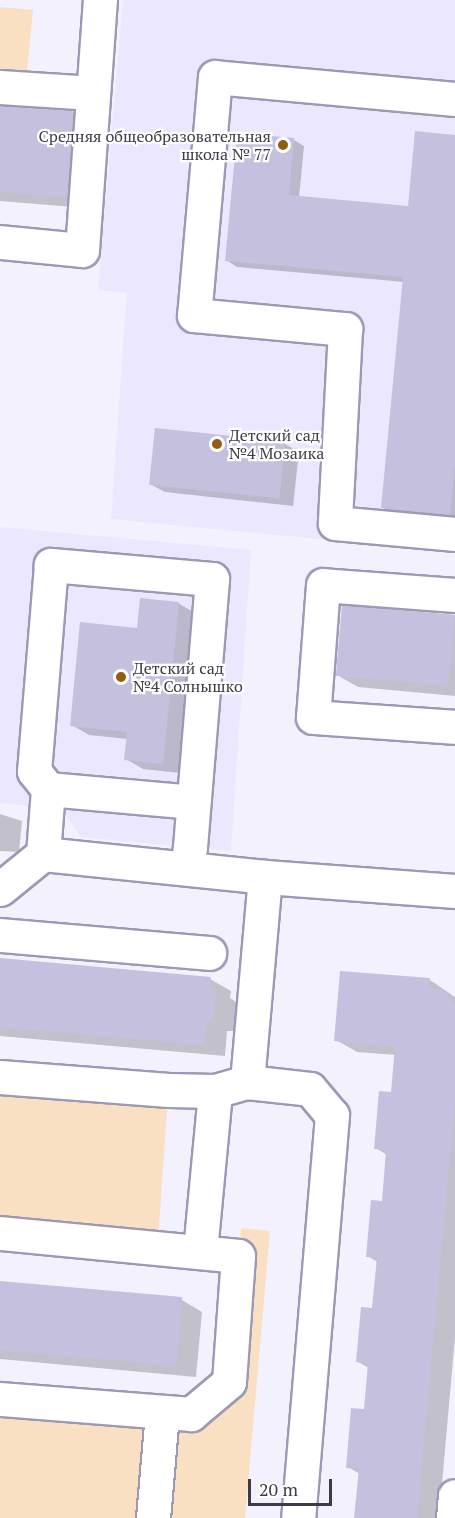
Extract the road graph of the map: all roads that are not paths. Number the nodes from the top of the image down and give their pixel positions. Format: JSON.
{"nodes":[{"id":1,"x":100,"y":0,"type":"edge"},
{"id":2,"x":0,"y":87,"type":"edge"},
{"id":3,"x":93,"y":93,"type":"junction"},
{"id":4,"x":455,"y":99,"type":"edge"},
{"id":5,"x":0,"y":243,"type":"edge"},
{"id":6,"x":455,"y":534,"type":"edge"},
{"id":7,"x":455,"y":595,"type":"edge"},
{"id":8,"x":455,"y":727,"type":"edge"},
{"id":9,"x":48,"y":789,"type":"junction"},
{"id":10,"x":193,"y":802,"type":"junction"},
{"id":11,"x":43,"y":854,"type":"junction"},
{"id":12,"x":187,"y":868,"type":"junction"},
{"id":13,"x":265,"y":877,"type":"junction"},
{"id":14,"x":0,"y":889,"type":"edge"},
{"id":15,"x":455,"y":891,"type":"edge"},
{"id":16,"x":0,"y":935,"type":"edge"},
{"id":17,"x":209,"y":953,"type":"dead end"},
{"id":18,"x":0,"y":1077,"type":"edge"},
{"id":19,"x":247,"y":1082,"type":"junction"},
{"id":20,"x":215,"y":1091,"type":"junction"},
{"id":21,"x":0,"y":1233,"type":"edge"},
{"id":22,"x":200,"y":1251,"type":"junction"},
{"id":23,"x":0,"y":1399,"type":"edge"},
{"id":24,"x":162,"y":1413,"type":"junction"},
{"id":25,"x":455,"y":1496,"type":"edge"},
{"id":26,"x":153,"y":1518,"type":"edge"},
{"id":27,"x":298,"y":1518,"type":"edge"},
{"id":28,"x":453,"y":1518,"type":"edge"}],
"edges":[{"from":1,"to":3,"type":"lane"},
{"from":2,"to":3,"type":"lane"},
{"from":3,"to":5,"type":"lane"},
{"from":4,"to":6,"type":"lane"},
{"from":7,"to":8,"type":"lane"},
{"from":9,"to":10,"type":"lane"},
{"from":9,"to":10,"type":"lane"},
{"from":9,"to":11,"type":"lane"},
{"from":10,"to":12,"type":"lane"},
{"from":11,"to":12,"type":"lane"},
{"from":11,"to":14,"type":"lane"},
{"from":12,"to":13,"type":"lane"},
{"from":13,"to":15,"type":"lane"},
{"from":13,"to":19,"type":"lane"},
{"from":16,"to":17,"type":"lane"},
{"from":18,"to":20,"type":"lane"},
{"from":19,"to":20,"type":"lane"},
{"from":19,"to":27,"type":"lane"},
{"from":20,"to":22,"type":"lane"},
{"from":21,"to":22,"type":"lane"},
{"from":22,"to":24,"type":"lane"},
{"from":23,"to":24,"type":"lane"},
{"from":24,"to":26,"type":"lane"},
{"from":25,"to":28,"type":"lane"}]}
